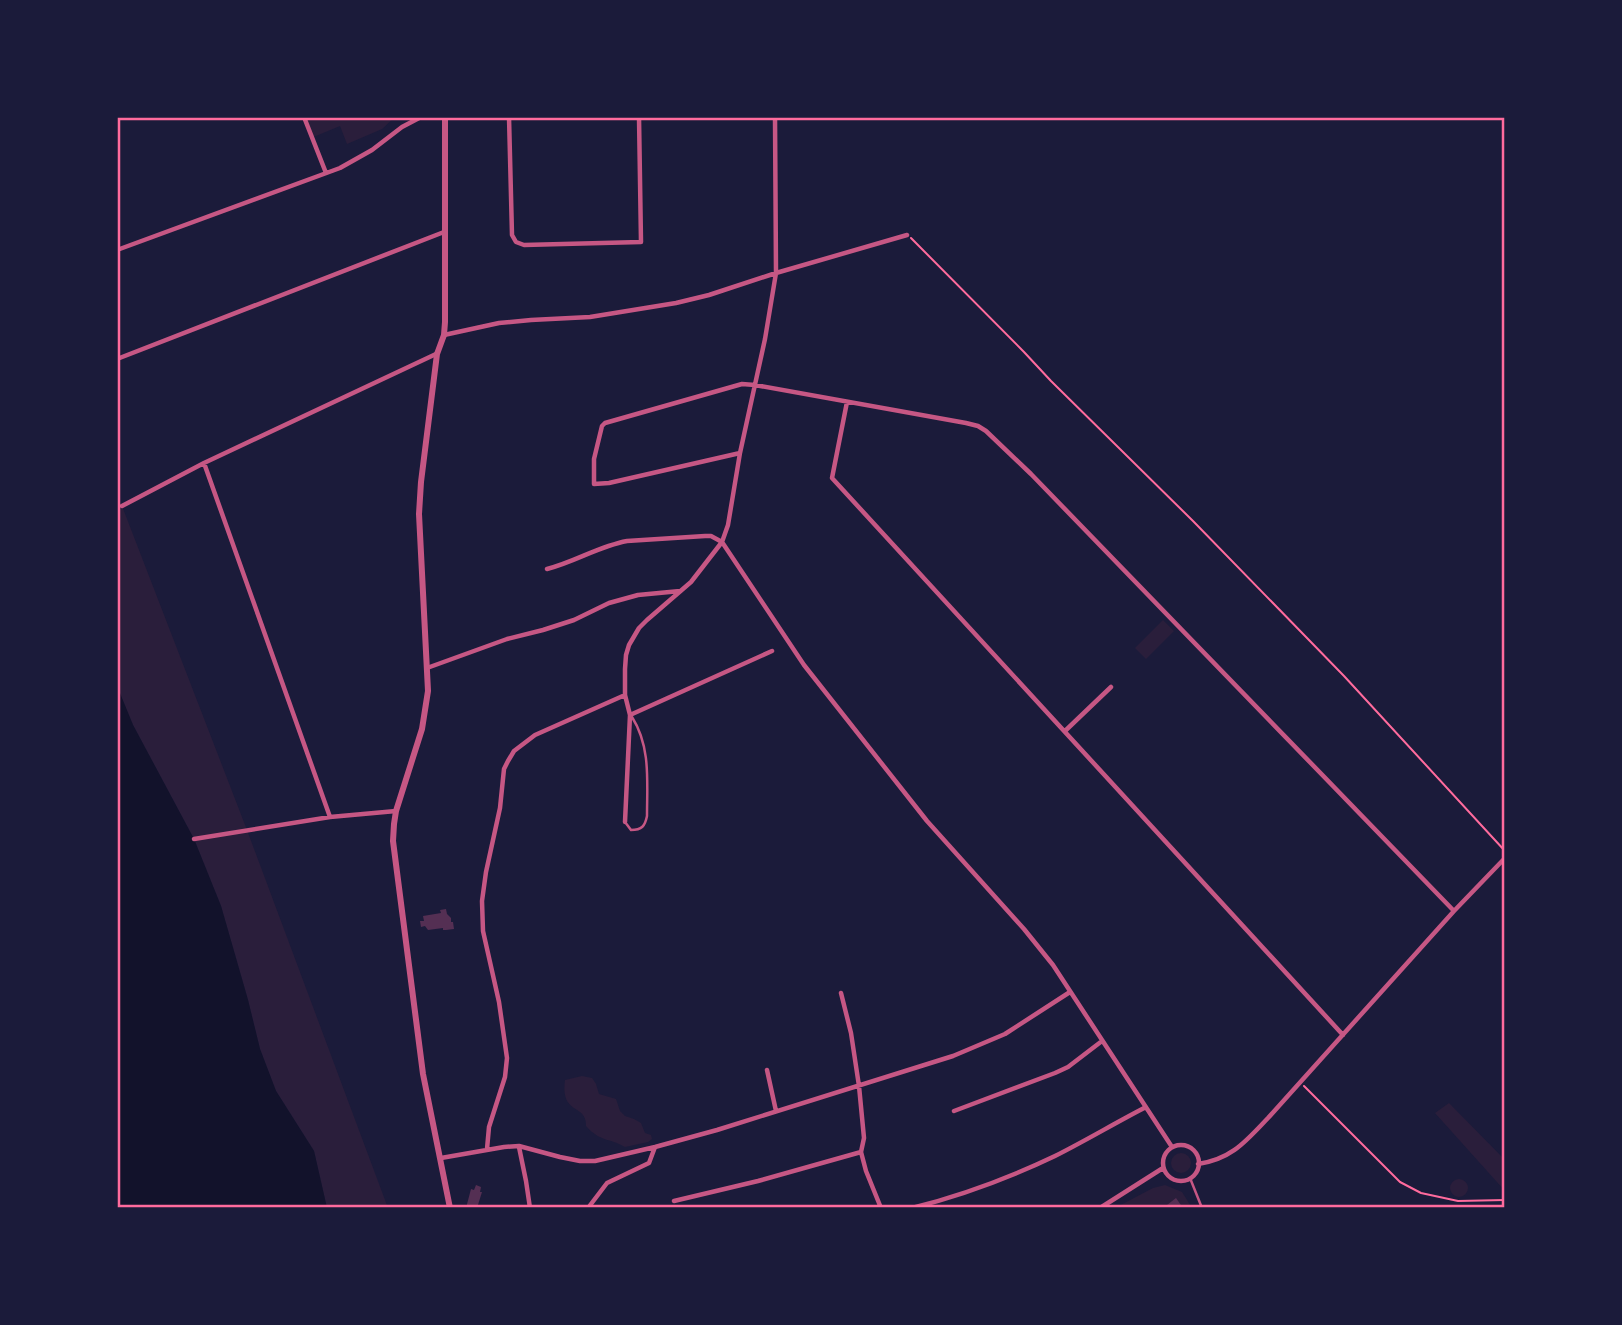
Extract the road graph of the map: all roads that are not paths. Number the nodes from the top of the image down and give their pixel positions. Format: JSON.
{"nodes":[{"id":1,"x":304,"y":117,"type":"edge"},
{"id":2,"x":421,"y":117,"type":"edge"},
{"id":3,"x":445,"y":117,"type":"edge"},
{"id":4,"x":509,"y":117,"type":"edge"},
{"id":5,"x":639,"y":117,"type":"edge"},
{"id":6,"x":775,"y":117,"type":"edge"},
{"id":7,"x":326,"y":173,"type":"junction"},
{"id":8,"x":444,"y":232,"type":"junction"},
{"id":9,"x":907,"y":235,"type":"road end"},
{"id":10,"x":117,"y":250,"type":"edge"},
{"id":11,"x":776,"y":273,"type":"junction"},
{"id":12,"x":444,"y":335,"type":"junction"},
{"id":13,"x":437,"y":354,"type":"junction"},
{"id":14,"x":117,"y":359,"type":"edge"},
{"id":15,"x":755,"y":385,"type":"junction"},
{"id":16,"x":847,"y":402,"type":"junction"},
{"id":17,"x":740,"y":453,"type":"junction"},
{"id":18,"x":204,"y":463,"type":"junction"},
{"id":19,"x":122,"y":506,"type":"dead end"},
{"id":20,"x":722,"y":542,"type":"junction"},
{"id":21,"x":547,"y":569,"type":"dead end"},
{"id":22,"x":681,"y":591,"type":"junction"},
{"id":23,"x":772,"y":651,"type":"dead end"},
{"id":24,"x":427,"y":668,"type":"junction"},
{"id":25,"x":1111,"y":687,"type":"dead end"},
{"id":26,"x":625,"y":695,"type":"junction"},
{"id":27,"x":630,"y":715,"type":"junction"},
{"id":28,"x":1065,"y":731,"type":"junction"},
{"id":29,"x":396,"y":811,"type":"junction"},
{"id":30,"x":330,"y":817,"type":"junction"},
{"id":31,"x":625,"y":822,"type":"joint"},
{"id":32,"x":194,"y":839,"type":"dead end"},
{"id":33,"x":1505,"y":858,"type":"edge"},
{"id":34,"x":1454,"y":911,"type":"junction"},
{"id":35,"x":1070,"y":992,"type":"junction"},
{"id":36,"x":841,"y":993,"type":"dead end"},
{"id":37,"x":1343,"y":1035,"type":"junction"},
{"id":38,"x":1102,"y":1041,"type":"junction"},
{"id":39,"x":767,"y":1070,"type":"dead end"},
{"id":40,"x":859,"y":1086,"type":"junction"},
{"id":41,"x":1146,"y":1107,"type":"junction"},
{"id":42,"x":776,"y":1111,"type":"junction"},
{"id":43,"x":954,"y":1111,"type":"dead end"},
{"id":44,"x":519,"y":1146,"type":"junction"},
{"id":45,"x":655,"y":1147,"type":"junction"},
{"id":46,"x":1172,"y":1147,"type":"junction"},
{"id":47,"x":487,"y":1149,"type":"junction"},
{"id":48,"x":861,"y":1152,"type":"junction"},
{"id":49,"x":440,"y":1158,"type":"junction"},
{"id":50,"x":1199,"y":1164,"type":"junction"},
{"id":51,"x":1163,"y":1168,"type":"junction"},
{"id":52,"x":1190,"y":1178,"type":"junction"},
{"id":53,"x":674,"y":1201,"type":"dead end"},
{"id":54,"x":923,"y":1206,"type":"edge"},
{"id":55,"x":450,"y":1208,"type":"edge"},
{"id":56,"x":530,"y":1208,"type":"edge"},
{"id":57,"x":588,"y":1208,"type":"edge"},
{"id":58,"x":881,"y":1208,"type":"edge"},
{"id":59,"x":912,"y":1208,"type":"edge"},
{"id":60,"x":1100,"y":1208,"type":"edge"},
{"id":61,"x":1202,"y":1208,"type":"edge"}],
"edges":[{"from":1,"to":7,"type":"street"},
{"from":2,"to":7,"type":"street"},
{"from":3,"to":8,"type":"street"},
{"from":4,"to":5,"type":"street"},
{"from":6,"to":11,"type":"street"},
{"from":7,"to":10,"type":"street"},
{"from":8,"to":12,"type":"street"},
{"from":8,"to":14,"type":"street"},
{"from":9,"to":11,"type":"street"},
{"from":11,"to":12,"type":"street"},
{"from":11,"to":15,"type":"street"},
{"from":12,"to":13,"type":"street"},
{"from":13,"to":18,"type":"street"},
{"from":13,"to":24,"type":"street"},
{"from":15,"to":16,"type":"street"},
{"from":15,"to":17,"type":"street"},
{"from":15,"to":17,"type":"street"},
{"from":16,"to":28,"type":"street"},
{"from":16,"to":34,"type":"street"},
{"from":17,"to":20,"type":"street"},
{"from":18,"to":19,"type":"street"},
{"from":18,"to":30,"type":"street"},
{"from":20,"to":21,"type":"street"},
{"from":20,"to":22,"type":"street"},
{"from":20,"to":35,"type":"street"},
{"from":22,"to":24,"type":"street"},
{"from":22,"to":26,"type":"street"},
{"from":23,"to":27,"type":"street"},
{"from":24,"to":29,"type":"street"},
{"from":25,"to":28,"type":"street"},
{"from":26,"to":27,"type":"street"},
{"from":26,"to":47,"type":"street"},
{"from":27,"to":31,"type":"street"},
{"from":27,"to":31,"type":"lane"},
{"from":28,"to":37,"type":"street"},
{"from":29,"to":30,"type":"street"},
{"from":29,"to":49,"type":"street"},
{"from":30,"to":32,"type":"street"},
{"from":33,"to":34,"type":"street"},
{"from":34,"to":37,"type":"street"},
{"from":35,"to":38,"type":"street"},
{"from":35,"to":40,"type":"street"},
{"from":36,"to":40,"type":"street"},
{"from":37,"to":50,"type":"street"},
{"from":38,"to":41,"type":"street"},
{"from":38,"to":43,"type":"street"},
{"from":39,"to":42,"type":"street"},
{"from":40,"to":42,"type":"street"},
{"from":40,"to":48,"type":"street"},
{"from":41,"to":46,"type":"street"},
{"from":41,"to":54,"type":"street"},
{"from":42,"to":45,"type":"street"},
{"from":44,"to":45,"type":"street"},
{"from":44,"to":47,"type":"street"},
{"from":44,"to":56,"type":"street"},
{"from":45,"to":57,"type":"street"},
{"from":46,"to":50,"type":"street"},
{"from":46,"to":51,"type":"street"},
{"from":47,"to":49,"type":"street"},
{"from":48,"to":53,"type":"street"},
{"from":48,"to":58,"type":"street"},
{"from":49,"to":55,"type":"street"},
{"from":50,"to":52,"type":"street"},
{"from":51,"to":52,"type":"street"},
{"from":51,"to":60,"type":"street"},
{"from":52,"to":61,"type":"lane"},
{"from":54,"to":59,"type":"street"}]}
